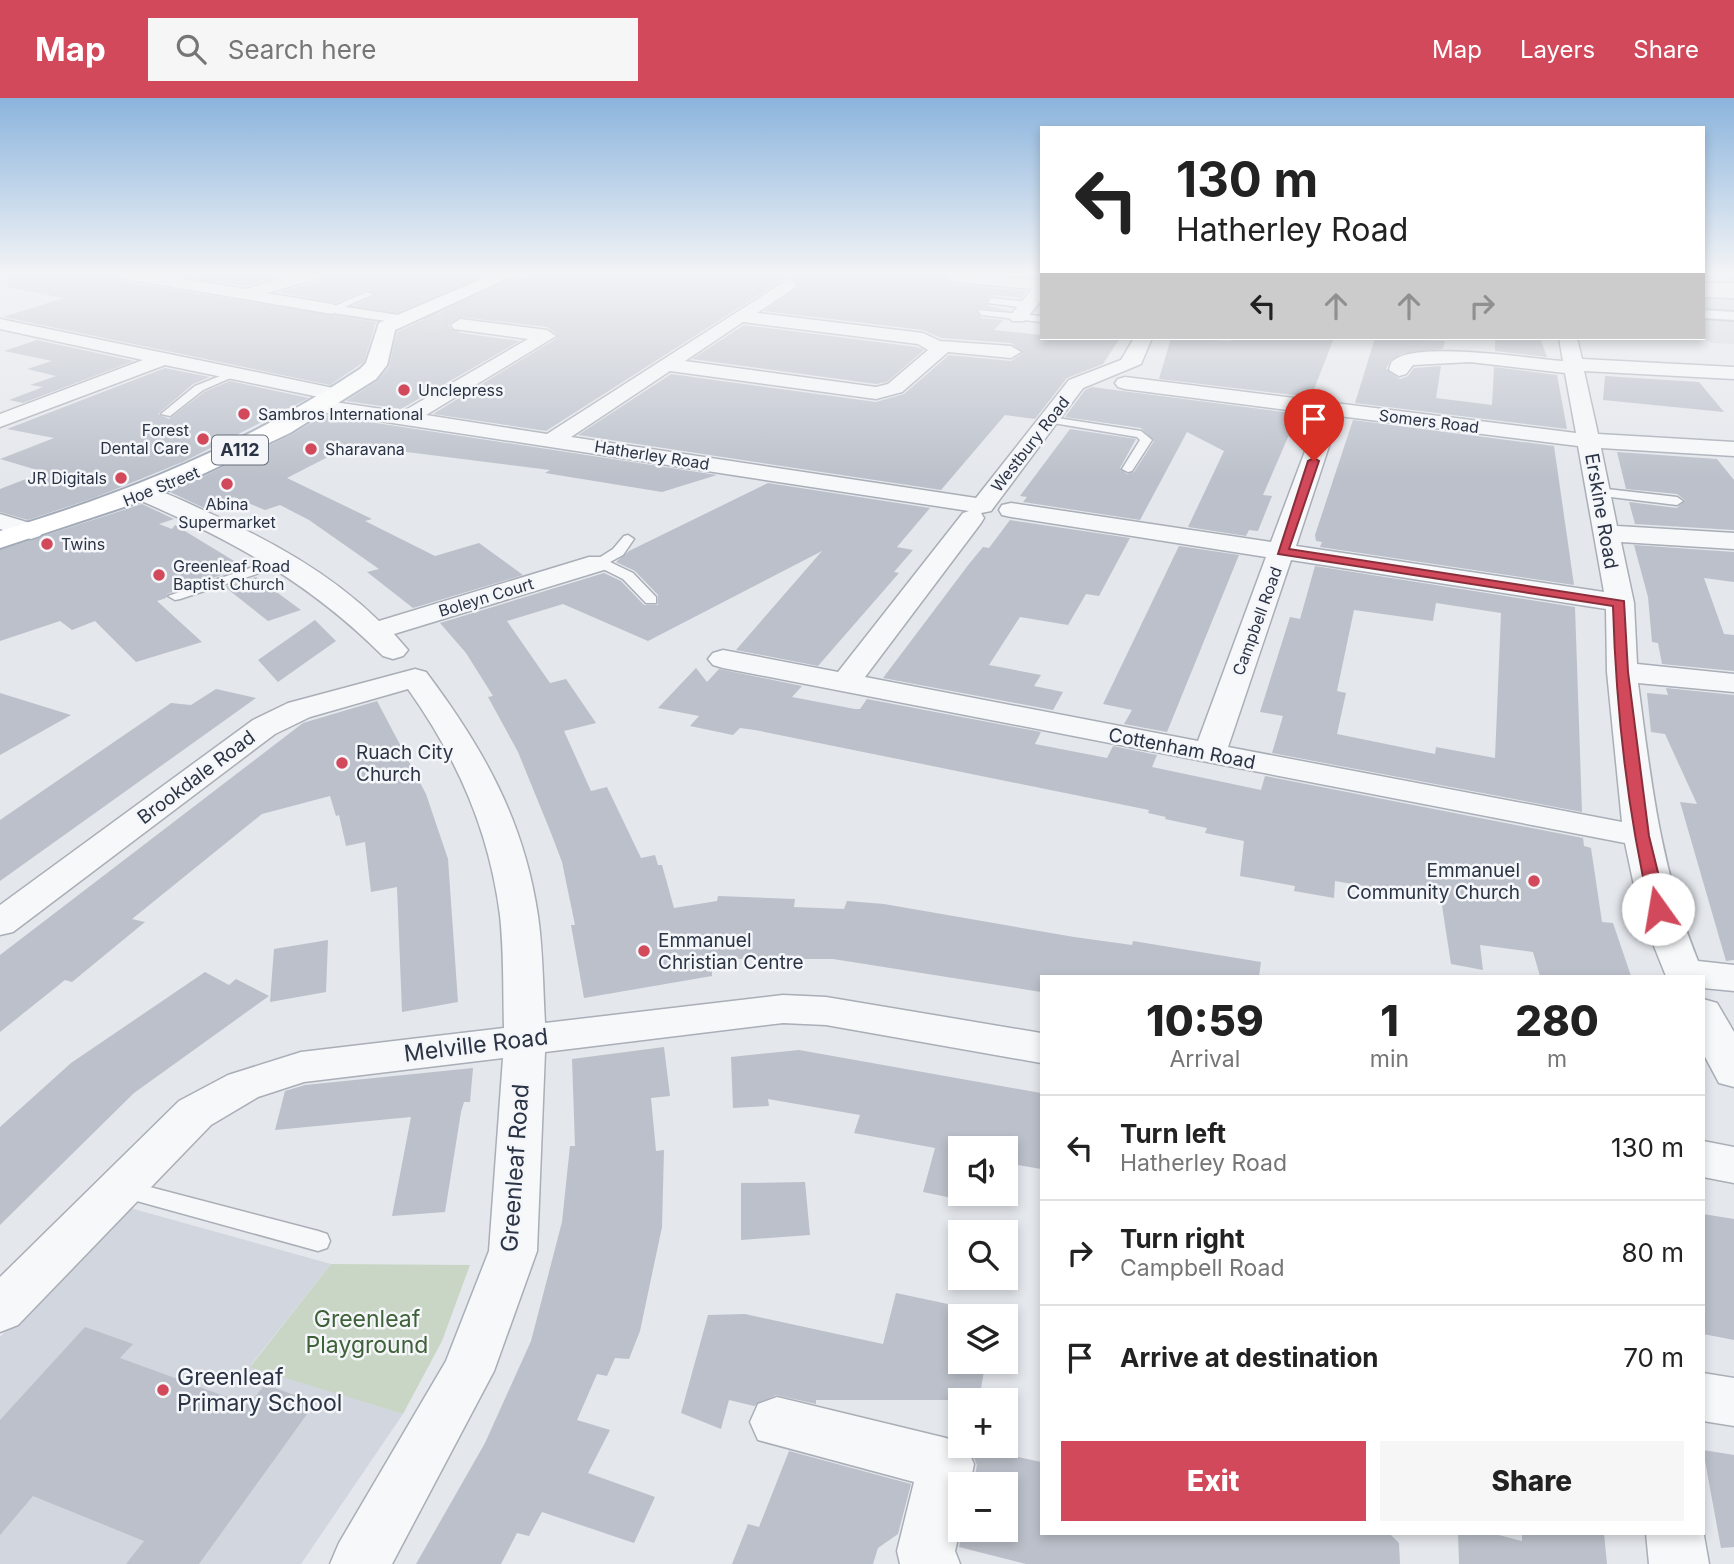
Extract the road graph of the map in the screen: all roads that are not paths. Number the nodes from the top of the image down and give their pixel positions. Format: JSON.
{"nodes":[{"id":1,"x":90,"y":342,"type":"edge"},
{"id":2,"x":381,"y":342,"type":"edge"},
{"id":3,"x":482,"y":342,"type":"edge"},
{"id":4,"x":536,"y":342,"type":"edge"},
{"id":5,"x":702,"y":342,"type":"edge"},
{"id":6,"x":930,"y":342,"type":"edge"},
{"id":7,"x":1141,"y":342,"type":"edge"},
{"id":8,"x":1569,"y":342,"type":"edge"},
{"id":9,"x":476,"y":346,"type":"tunnel mouth"},
{"id":10,"x":941,"y":346,"type":"junction"},
{"id":11,"x":1011,"y":352,"type":"dead end"},
{"id":12,"x":165,"y":358,"type":"junction"},
{"id":13,"x":669,"y":365,"type":"junction"},
{"id":14,"x":1576,"y":367,"type":"junction"},
{"id":15,"x":1399,"y":370,"type":"dead end"},
{"id":16,"x":237,"y":373,"type":"junction"},
{"id":17,"x":1734,"y":373,"type":"edge"},
{"id":18,"x":1125,"y":383,"type":"dead end"},
{"id":19,"x":330,"y":400,"type":"junction"},
{"id":20,"x":1331,"y":409,"type":"junction"},
{"id":21,"x":166,"y":414,"type":"dead end"},
{"id":22,"x":407,"y":418,"type":"junction"},
{"id":23,"x":1051,"y":420,"type":"junction"},
{"id":24,"x":0,"y":421,"type":"edge"},
{"id":25,"x":552,"y":440,"type":"junction"},
{"id":26,"x":1589,"y":441,"type":"junction"},
{"id":27,"x":1734,"y":449,"type":"edge"},
{"id":28,"x":1128,"y":468,"type":"dead end"},
{"id":29,"x":1598,"y":492,"type":"junction"},
{"id":30,"x":145,"y":494,"type":"junction"},
{"id":31,"x":1678,"y":501,"type":"dead end"},
{"id":32,"x":1011,"y":510,"type":"dead end"},
{"id":33,"x":977,"y":512,"type":"junction"},
{"id":34,"x":0,"y":521,"type":"edge"},
{"id":35,"x":31,"y":531,"type":"junction"},
{"id":36,"x":1605,"y":533,"type":"junction"},
{"id":37,"x":628,"y":539,"type":"dead end"},
{"id":38,"x":0,"y":540,"type":"edge"},
{"id":39,"x":1734,"y":541,"type":"edge"},
{"id":40,"x":1282,"y":551,"type":"junction"},
{"id":41,"x":285,"y":560,"type":"junction"},
{"id":42,"x":598,"y":563,"type":"junction"},
{"id":43,"x":174,"y":596,"type":"dead end"},
{"id":44,"x":651,"y":600,"type":"dead end"},
{"id":45,"x":1620,"y":603,"type":"junction"},
{"id":46,"x":394,"y":653,"type":"junction"},
{"id":47,"x":723,"y":659,"type":"dead end"},
{"id":48,"x":1622,"y":672,"type":"junction"},
{"id":49,"x":845,"y":683,"type":"junction"},
{"id":50,"x":1734,"y":683,"type":"edge"},
{"id":51,"x":1210,"y":753,"type":"junction"},
{"id":52,"x":1641,"y":836,"type":"junction"},
{"id":53,"x":0,"y":923,"type":"edge"},
{"id":54,"x":1734,"y":978,"type":"edge"},
{"id":55,"x":1705,"y":1017,"type":"edge"},
{"id":56,"x":525,"y":1038,"type":"junction"},
{"id":57,"x":1040,"y":1048,"type":"edge"},
{"id":58,"x":1734,"y":1072,"type":"edge"},
{"id":59,"x":1705,"y":1159,"type":"edge"},
{"id":60,"x":1734,"y":1165,"type":"edge"},
{"id":61,"x":119,"y":1189,"type":"junction"},
{"id":62,"x":318,"y":1241,"type":"dead end"},
{"id":63,"x":0,"y":1310,"type":"edge"},
{"id":64,"x":1705,"y":1397,"type":"edge"},
{"id":65,"x":1734,"y":1402,"type":"edge"},
{"id":66,"x":777,"y":1422,"type":"dead end"},
{"id":67,"x":1675,"y":1535,"type":"edge"},
{"id":68,"x":360,"y":1564,"type":"edge"},
{"id":69,"x":930,"y":1564,"type":"edge"},
{"id":70,"x":1679,"y":1564,"type":"edge"}],
"edges":[{"from":1,"to":12,"type":"street","name":"Hatherley Road"},
{"from":2,"to":19,"type":"main road","name":"Hoe Street","number":"A112"},
{"from":3,"to":9,"type":"street"},
{"from":4,"to":22,"type":"street"},
{"from":5,"to":13,"type":"street"},
{"from":6,"to":10,"type":"street"},
{"from":7,"to":23,"type":"street","name":"Westbury Road"},
{"from":8,"to":14,"type":"street","name":"Erskine Road"},
{"from":10,"to":11,"type":"street"},
{"from":10,"to":13,"type":"street"},
{"from":12,"to":16,"type":"street","name":"Hatherley Road"},
{"from":12,"to":24,"type":"street"},
{"from":13,"to":25,"type":"street"},
{"from":14,"to":15,"type":"street"},
{"from":14,"to":17,"type":"street"},
{"from":14,"to":26,"type":"street","name":"Erskine Road"},
{"from":16,"to":19,"type":"street","name":"Hatherley Road"},
{"from":16,"to":21,"type":"lane"},
{"from":18,"to":20,"type":"street","name":"Somers Road"},
{"from":19,"to":22,"type":"street","name":"Hatherley Road"},
{"from":19,"to":30,"type":"main road","name":"Hoe Street","number":"A112"},
{"from":20,"to":26,"type":"street","name":"Somers Road"},
{"from":20,"to":40,"type":"street","name":"Campbell Road"},
{"from":22,"to":25,"type":"street","name":"Hatherley Road"},
{"from":23,"to":28,"type":"lane"},
{"from":23,"to":33,"type":"street","name":"Westbury Road"},
{"from":25,"to":33,"type":"street","name":"Hatherley Road"},
{"from":26,"to":27,"type":"street","name":"Somers Road"},
{"from":26,"to":29,"type":"street","name":"Erskine Road"},
{"from":29,"to":31,"type":"lane"},
{"from":29,"to":36,"type":"street","name":"Erskine Road"},
{"from":30,"to":35,"type":"main road","name":"Hoe Street","number":"A112"},
{"from":30,"to":41,"type":"street","name":"Greenleaf Road"},
{"from":32,"to":40,"type":"street"},
{"from":33,"to":49,"type":"street","name":"Westbury Road"},
{"from":34,"to":35,"type":"street"},
{"from":35,"to":38,"type":"main road","name":"Hoe Street","number":"A112"},
{"from":36,"to":39,"type":"street"},
{"from":36,"to":45,"type":"street","name":"Erskine Road"},
{"from":37,"to":42,"type":"lane","name":"Boleyn Court"},
{"from":40,"to":45,"type":"street"},
{"from":40,"to":51,"type":"street","name":"Campbell Road"},
{"from":41,"to":43,"type":"lane"},
{"from":41,"to":46,"type":"street","name":"Greenleaf Road"},
{"from":42,"to":44,"type":"lane"},
{"from":42,"to":46,"type":"street","name":"Boleyn Court"},
{"from":45,"to":48,"type":"street","name":"Erskine Road"},
{"from":46,"to":53,"type":"street","name":"Brookdale Road"},
{"from":46,"to":56,"type":"street","name":"Greenleaf Road"},
{"from":47,"to":49,"type":"street","name":"Cottenham Road"},
{"from":48,"to":50,"type":"street"},
{"from":48,"to":52,"type":"street","name":"Erskine Road"},
{"from":49,"to":51,"type":"street","name":"Cottenham Road"},
{"from":51,"to":52,"type":"street","name":"Cottenham Road"},
{"from":52,"to":54,"type":"street","name":"Erskine Road"},
{"from":55,"to":58,"type":"street"},
{"from":56,"to":57,"type":"street","name":"Melville Road"},
{"from":56,"to":61,"type":"street","name":"Melville Road"},
{"from":56,"to":68,"type":"street","name":"Greenleaf Road"},
{"from":59,"to":60,"type":"street"},
{"from":61,"to":62,"type":"lane"},
{"from":61,"to":63,"type":"street","name":"Melville Road"},
{"from":64,"to":65,"type":"street"},
{"from":66,"to":69,"type":"street"},
{"from":67,"to":70,"type":"street"}]}
